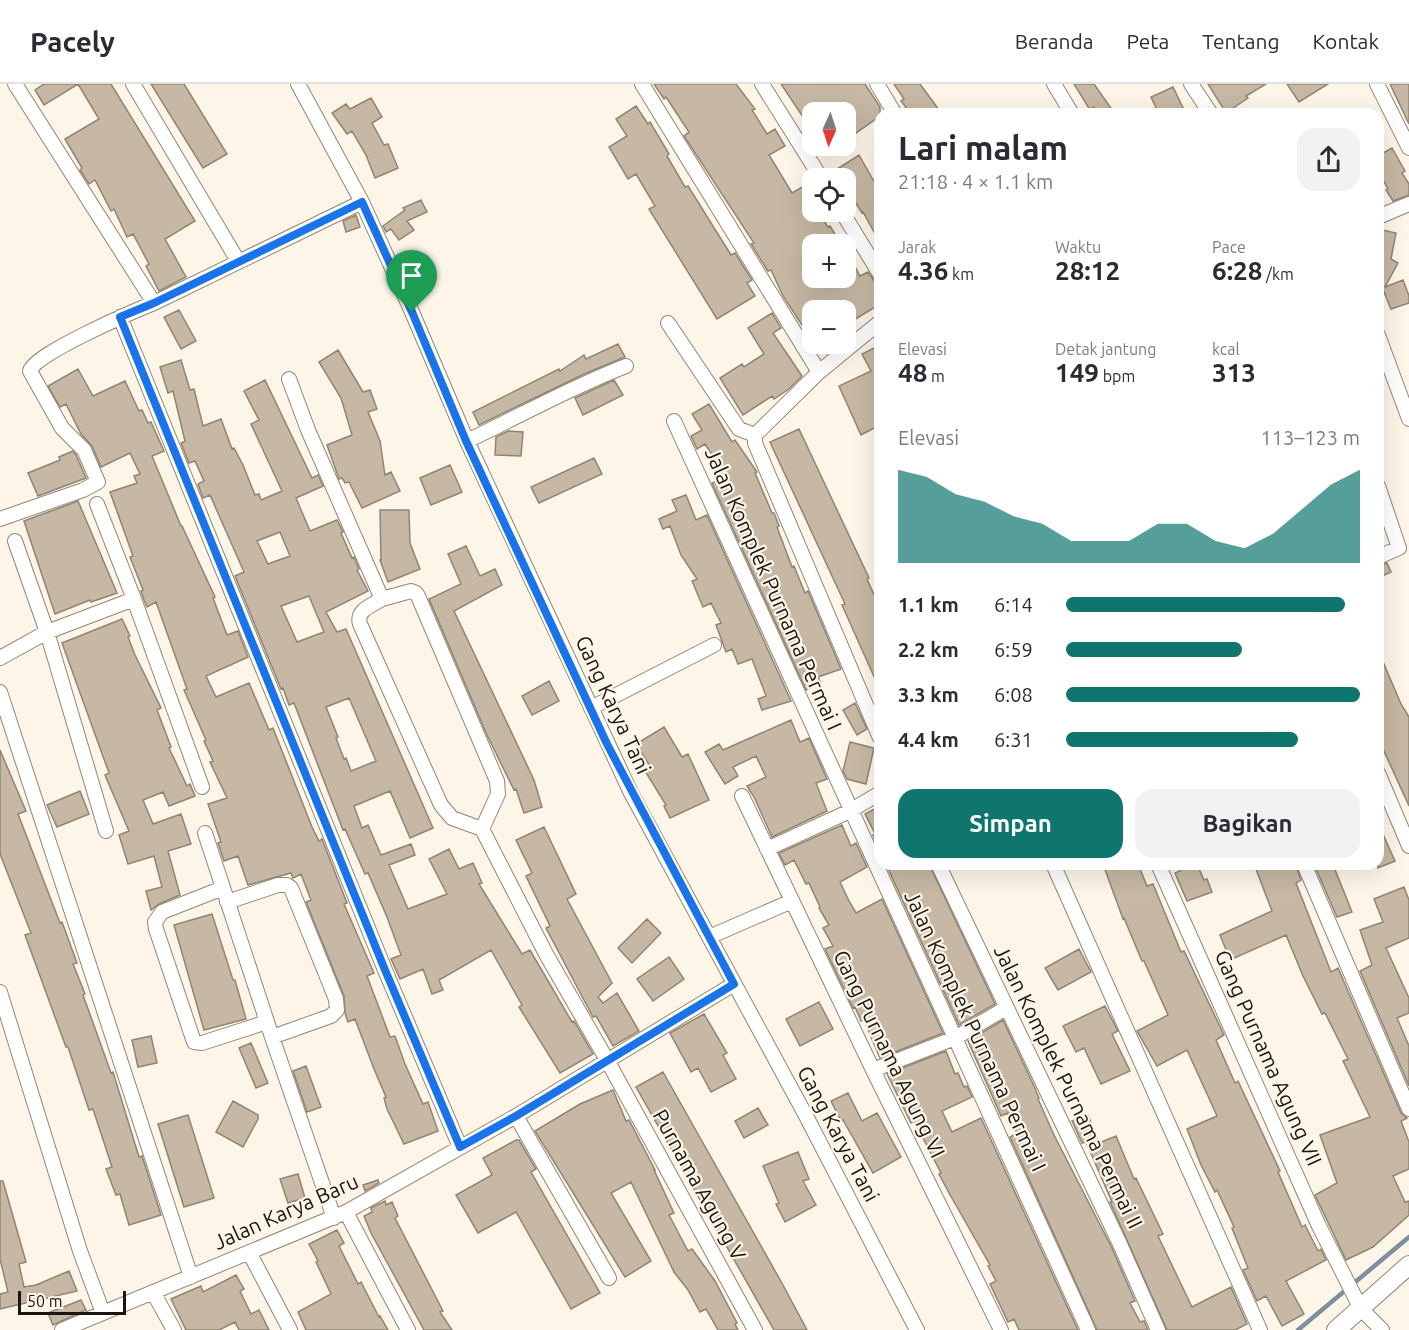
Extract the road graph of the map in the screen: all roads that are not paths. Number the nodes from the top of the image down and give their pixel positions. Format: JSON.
{"nodes":[{"id":1,"x":15,"y":84,"type":"edge"},
{"id":2,"x":133,"y":84,"type":"edge"},
{"id":3,"x":298,"y":84,"type":"edge"},
{"id":4,"x":642,"y":84,"type":"edge"},
{"id":5,"x":762,"y":84,"type":"edge"},
{"id":6,"x":877,"y":84,"type":"edge"},
{"id":7,"x":1053,"y":84,"type":"edge"},
{"id":8,"x":1191,"y":84,"type":"edge"},
{"id":9,"x":1377,"y":84,"type":"edge"},
{"id":10,"x":891,"y":108,"type":"edge"},
{"id":11,"x":1068,"y":108,"type":"edge"},
{"id":12,"x":1207,"y":108,"type":"edge"},
{"id":13,"x":1409,"y":148,"type":"edge"},
{"id":14,"x":815,"y":168,"type":"edge"},
{"id":15,"x":362,"y":202,"type":"junction"},
{"id":16,"x":1409,"y":204,"type":"edge"},
{"id":17,"x":1384,"y":214,"type":"edge"},
{"id":18,"x":848,"y":222,"type":"edge"},
{"id":19,"x":238,"y":261,"type":"junction"},
{"id":20,"x":874,"y":264,"type":"edge"},
{"id":21,"x":154,"y":303,"type":"junction"},
{"id":22,"x":120,"y":317,"type":"junction"},
{"id":23,"x":668,"y":322,"type":"dead end"},
{"id":24,"x":874,"y":327,"type":"edge"},
{"id":25,"x":1384,"y":351,"type":"edge"},
{"id":26,"x":626,"y":366,"type":"dead end"},
{"id":27,"x":819,"y":372,"type":"junction"},
{"id":28,"x":289,"y":379,"type":"dead end"},
{"id":29,"x":1409,"y":419,"type":"edge"},
{"id":30,"x":674,"y":421,"type":"dead end"},
{"id":31,"x":755,"y":435,"type":"junction"},
{"id":32,"x":466,"y":441,"type":"junction"},
{"id":33,"x":97,"y":504,"type":"dead end"},
{"id":34,"x":1384,"y":504,"type":"edge"},
{"id":35,"x":0,"y":519,"type":"edge"},
{"id":36,"x":15,"y":541,"type":"dead end"},
{"id":37,"x":1384,"y":554,"type":"edge"},
{"id":38,"x":134,"y":599,"type":"junction"},
{"id":39,"x":382,"y":599,"type":"junction"},
{"id":40,"x":47,"y":632,"type":"junction"},
{"id":41,"x":714,"y":645,"type":"dead end"},
{"id":42,"x":0,"y":658,"type":"edge"},
{"id":43,"x":0,"y":692,"type":"edge"},
{"id":44,"x":591,"y":708,"type":"junction"},
{"id":45,"x":874,"y":724,"type":"edge"},
{"id":46,"x":1384,"y":786,"type":"edge"},
{"id":47,"x":202,"y":787,"type":"dead end"},
{"id":48,"x":742,"y":796,"type":"dead end"},
{"id":49,"x":874,"y":797,"type":"edge"},
{"id":50,"x":850,"y":811,"type":"junction"},
{"id":51,"x":482,"y":829,"type":"junction"},
{"id":52,"x":106,"y":831,"type":"dead end"},
{"id":53,"x":205,"y":833,"type":"dead end"},
{"id":54,"x":1409,"y":846,"type":"edge"},
{"id":55,"x":767,"y":849,"type":"junction"},
{"id":56,"x":874,"y":863,"type":"edge"},
{"id":57,"x":877,"y":870,"type":"edge"},
{"id":58,"x":941,"y":870,"type":"edge"},
{"id":59,"x":1056,"y":870,"type":"edge"},
{"id":60,"x":1161,"y":870,"type":"edge"},
{"id":61,"x":1307,"y":870,"type":"edge"},
{"id":62,"x":225,"y":895,"type":"junction"},
{"id":63,"x":792,"y":901,"type":"junction"},
{"id":64,"x":709,"y":937,"type":"junction"},
{"id":65,"x":734,"y":984,"type":"junction"},
{"id":66,"x":0,"y":992,"type":"edge"},
{"id":67,"x":1006,"y":1008,"type":"junction"},
{"id":68,"x":267,"y":1022,"type":"junction"},
{"id":69,"x":272,"y":1037,"type":"junction"},
{"id":70,"x":955,"y":1038,"type":"junction"},
{"id":71,"x":607,"y":1060,"type":"junction"},
{"id":72,"x":873,"y":1070,"type":"junction"},
{"id":73,"x":1409,"y":1109,"type":"edge"},
{"id":74,"x":516,"y":1116,"type":"junction"},
{"id":75,"x":460,"y":1147,"type":"junction"},
{"id":76,"x":340,"y":1215,"type":"junction"},
{"id":77,"x":249,"y":1252,"type":"junction"},
{"id":78,"x":1409,"y":1264,"type":"edge"},
{"id":79,"x":191,"y":1277,"type":"junction"},
{"id":80,"x":609,"y":1278,"type":"dead end"},
{"id":81,"x":153,"y":1292,"type":"junction"},
{"id":82,"x":1357,"y":1303,"type":"junction"},
{"id":83,"x":104,"y":1313,"type":"junction"},
{"id":84,"x":62,"y":1330,"type":"edge"},
{"id":85,"x":174,"y":1330,"type":"edge"},
{"id":86,"x":290,"y":1330,"type":"edge"},
{"id":87,"x":408,"y":1330,"type":"edge"},
{"id":88,"x":755,"y":1330,"type":"edge"},
{"id":89,"x":917,"y":1330,"type":"edge"},
{"id":90,"x":1001,"y":1330,"type":"edge"},
{"id":91,"x":1088,"y":1330,"type":"edge"},
{"id":92,"x":1158,"y":1330,"type":"edge"},
{"id":93,"x":1260,"y":1330,"type":"edge"},
{"id":94,"x":1336,"y":1330,"type":"edge"},
{"id":95,"x":1382,"y":1330,"type":"edge"}],
"edges":[{"from":1,"to":21,"type":"street"},
{"from":2,"to":19,"type":"street"},
{"from":3,"to":15,"type":"street","name":"Gang Karya Tani"},
{"from":4,"to":27,"type":"street"},
{"from":5,"to":14,"type":"street"},
{"from":6,"to":10,"type":"street"},
{"from":7,"to":11,"type":"street"},
{"from":8,"to":12,"type":"street"},
{"from":9,"to":13,"type":"street"},
{"from":15,"to":19,"type":"street"},
{"from":15,"to":32,"type":"street","name":"Gang Karya Tani"},
{"from":16,"to":17,"type":"street"},
{"from":18,"to":20,"type":"street"},
{"from":19,"to":21,"type":"street"},
{"from":21,"to":22,"type":"street"},
{"from":22,"to":35,"type":"street"},
{"from":22,"to":75,"type":"street"},
{"from":23,"to":31,"type":"street"},
{"from":24,"to":27,"type":"street"},
{"from":25,"to":29,"type":"street"},
{"from":26,"to":32,"type":"street"},
{"from":27,"to":31,"type":"street"},
{"from":28,"to":39,"type":"street"},
{"from":30,"to":50,"type":"street","name":"Jalan Komplek Purnama Permai I"},
{"from":31,"to":45,"type":"street"},
{"from":32,"to":44,"type":"street","name":"Gang Karya Tani"},
{"from":33,"to":38,"type":"street"},
{"from":34,"to":37,"type":"street"},
{"from":36,"to":40,"type":"street"},
{"from":38,"to":40,"type":"street"},
{"from":38,"to":47,"type":"street"},
{"from":39,"to":51,"type":"street"},
{"from":39,"to":51,"type":"street"},
{"from":40,"to":42,"type":"street"},
{"from":40,"to":52,"type":"street"},
{"from":41,"to":44,"type":"street"},
{"from":43,"to":79,"type":"street"},
{"from":44,"to":64,"type":"street","name":"Gang Karya Tani"},
{"from":46,"to":54,"type":"street"},
{"from":48,"to":55,"type":"street","name":"Gang Purnama Agung VI"},
{"from":49,"to":50,"type":"street"},
{"from":50,"to":55,"type":"street"},
{"from":50,"to":56,"type":"street","name":"Jalan Komplek Purnama Permai I"},
{"from":51,"to":71,"type":"street","name":"Purnama Agung V"},
{"from":53,"to":62,"type":"street"},
{"from":55,"to":63,"type":"street","name":"Gang Purnama Agung VI"},
{"from":57,"to":70,"type":"street","name":"Jalan Komplek Purnama Permai I"},
{"from":58,"to":67,"type":"street","name":"Jalan Komplek Purnama Permai II"},
{"from":59,"to":93,"type":"street"},
{"from":60,"to":82,"type":"street","name":"Gang Purnama Agung VII"},
{"from":61,"to":73,"type":"street"},
{"from":62,"to":68,"type":"street"},
{"from":62,"to":68,"type":"street"},
{"from":62,"to":69,"type":"street"},
{"from":63,"to":64,"type":"street"},
{"from":63,"to":72,"type":"street","name":"Gang Purnama Agung VI"},
{"from":64,"to":65,"type":"street","name":"Gang Karya Tani"},
{"from":65,"to":71,"type":"street","name":"Jalan Karya Baru"},
{"from":65,"to":89,"type":"street","name":"Gang Karya Tani"},
{"from":66,"to":83,"type":"street"},
{"from":67,"to":70,"type":"street"},
{"from":67,"to":92,"type":"street","name":"Jalan Komplek Purnama Permai II"},
{"from":68,"to":69,"type":"street"},
{"from":69,"to":76,"type":"street"},
{"from":70,"to":72,"type":"street"},
{"from":70,"to":91,"type":"street","name":"Jalan Komplek Purnama Permai I"},
{"from":71,"to":74,"type":"street","name":"Jalan Karya Baru"},
{"from":71,"to":88,"type":"street","name":"Purnama Agung V"},
{"from":72,"to":90,"type":"street","name":"Gang Purnama Agung VI"},
{"from":74,"to":75,"type":"street","name":"Jalan Karya Baru"},
{"from":74,"to":80,"type":"street"},
{"from":75,"to":76,"type":"street","name":"Jalan Karya Baru"},
{"from":76,"to":77,"type":"street","name":"Jalan Karya Baru"},
{"from":76,"to":87,"type":"street"},
{"from":77,"to":79,"type":"street","name":"Jalan Karya Baru"},
{"from":77,"to":86,"type":"street"},
{"from":78,"to":82,"type":"street"},
{"from":79,"to":81,"type":"street","name":"Jalan Karya Baru"},
{"from":81,"to":83,"type":"street","name":"Jalan Karya Baru"},
{"from":81,"to":85,"type":"street"},
{"from":82,"to":94,"type":"street"},
{"from":82,"to":95,"type":"street","name":"Gang Purnama Agung VII"},
{"from":83,"to":84,"type":"street","name":"Jalan Karya Baru"}]}
